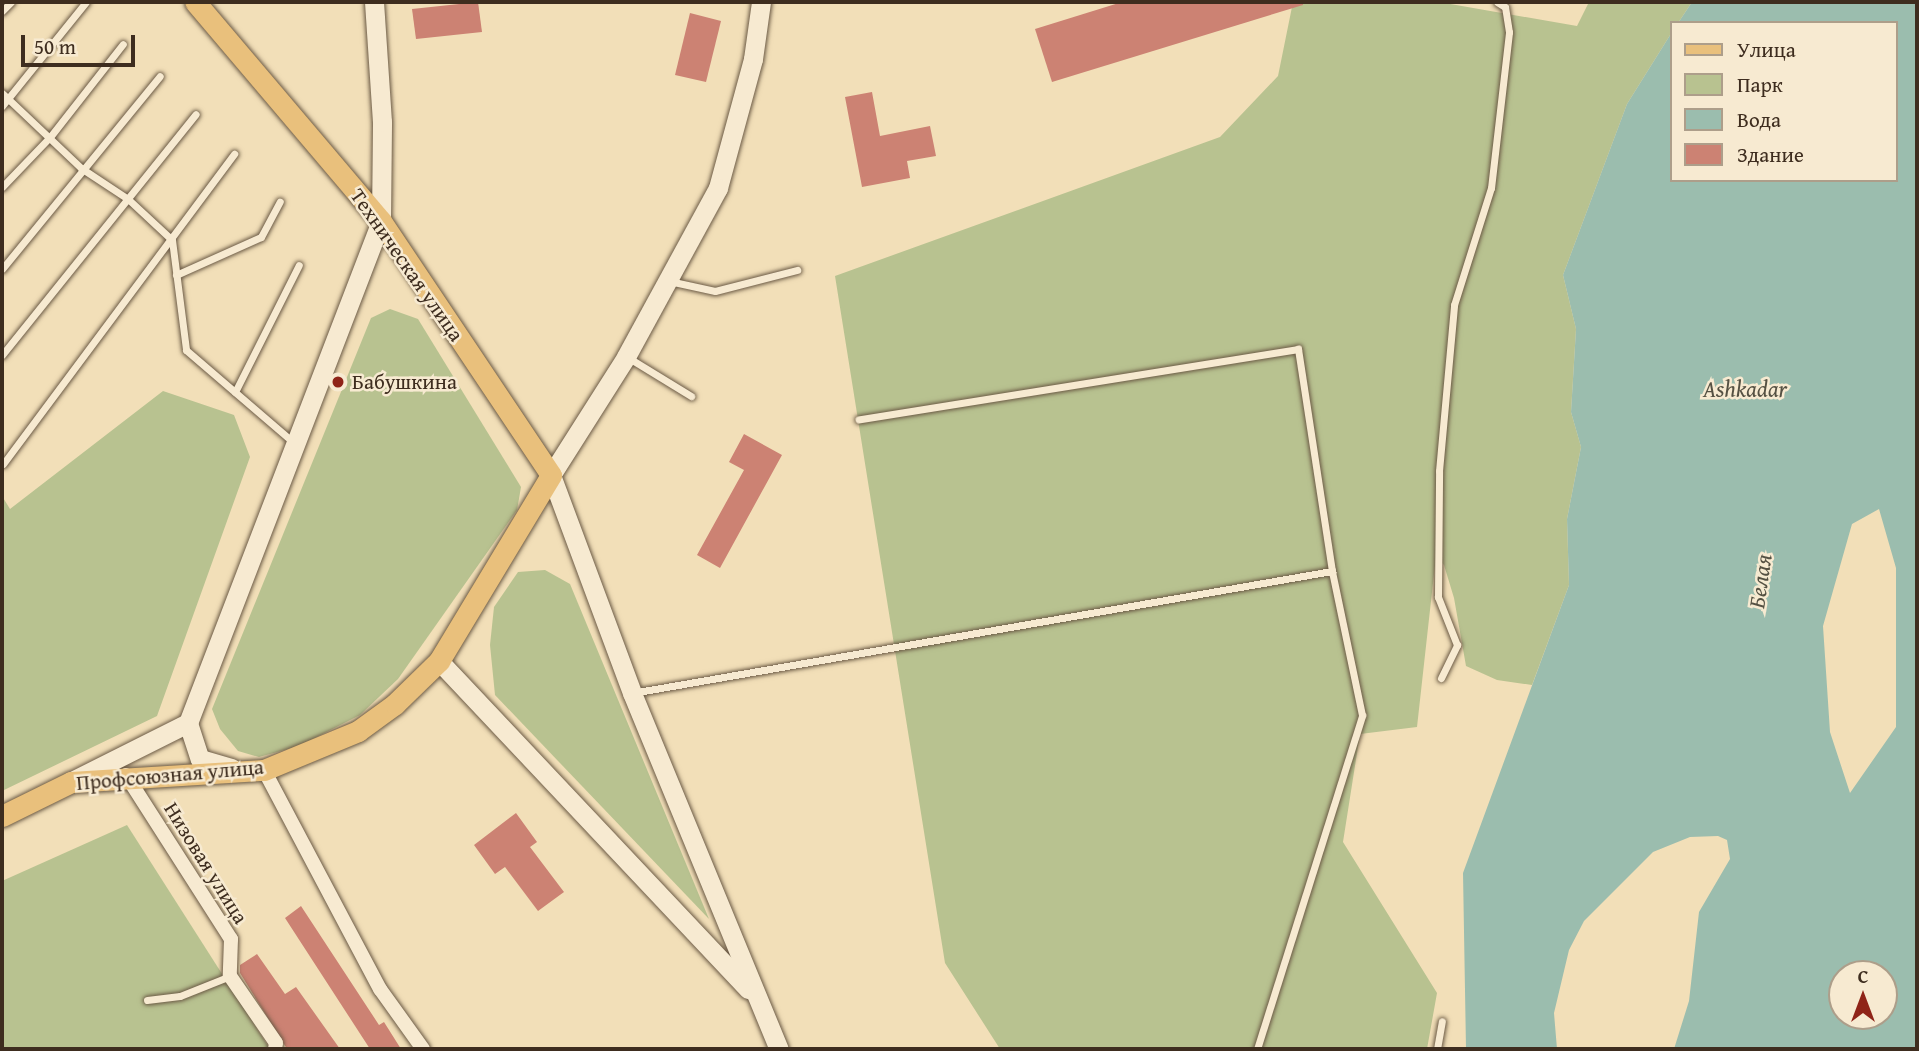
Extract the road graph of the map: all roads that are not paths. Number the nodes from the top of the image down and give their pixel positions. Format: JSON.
{"nodes":[{"id":1,"x":10,"y":2,"type":"edge"},
{"id":2,"x":86,"y":2,"type":"edge"},
{"id":3,"x":195,"y":2,"type":"edge"},
{"id":4,"x":374,"y":2,"type":"edge"},
{"id":5,"x":761,"y":2,"type":"edge"},
{"id":6,"x":1496,"y":2,"type":"edge"},
{"id":7,"x":2,"y":11,"type":"edge"},
{"id":8,"x":123,"y":44,"type":"dead end"},
{"id":9,"x":160,"y":76,"type":"dead end"},
{"id":10,"x":5,"y":96,"type":"edge"},
{"id":11,"x":2,"y":106,"type":"edge"},
{"id":12,"x":196,"y":114,"type":"dead end"},
{"id":13,"x":50,"y":136,"type":"junction"},
{"id":14,"x":234,"y":154,"type":"dead end"},
{"id":15,"x":81,"y":168,"type":"junction"},
{"id":16,"x":2,"y":187,"type":"edge"},
{"id":17,"x":128,"y":199,"type":"junction"},
{"id":18,"x":280,"y":202,"type":"dead end"},
{"id":19,"x":381,"y":220,"type":"junction"},
{"id":20,"x":172,"y":240,"type":"junction"},
{"id":21,"x":299,"y":265,"type":"dead end"},
{"id":22,"x":2,"y":269,"type":"edge"},
{"id":23,"x":797,"y":270,"type":"dead end"},
{"id":24,"x":176,"y":275,"type":"junction"},
{"id":25,"x":668,"y":281,"type":"junction"},
{"id":26,"x":2,"y":355,"type":"edge"},
{"id":27,"x":626,"y":357,"type":"junction"},
{"id":28,"x":235,"y":392,"type":"junction"},
{"id":29,"x":691,"y":396,"type":"dead end"},
{"id":30,"x":859,"y":419,"type":"dead end"},
{"id":31,"x":293,"y":442,"type":"junction"},
{"id":32,"x":3,"y":464,"type":"edge"},
{"id":33,"x":551,"y":475,"type":"junction"},
{"id":34,"x":1332,"y":571,"type":"junction"},
{"id":35,"x":439,"y":661,"type":"junction"},
{"id":36,"x":1441,"y":678,"type":"dead end"},
{"id":37,"x":632,"y":693,"type":"junction"},
{"id":38,"x":188,"y":723,"type":"junction"},
{"id":39,"x":264,"y":770,"type":"junction"},
{"id":40,"x":126,"y":775,"type":"junction"},
{"id":41,"x":71,"y":782,"type":"junction"},
{"id":42,"x":2,"y":816,"type":"edge"},
{"id":43,"x":230,"y":976,"type":"junction"},
{"id":44,"x":757,"y":999,"type":"junction"},
{"id":45,"x":147,"y":1000,"type":"dead end"},
{"id":46,"x":1442,"y":1021,"type":"dead end"},
{"id":47,"x":275,"y":1049,"type":"edge"},
{"id":48,"x":423,"y":1049,"type":"edge"},
{"id":49,"x":779,"y":1049,"type":"edge"},
{"id":50,"x":1257,"y":1049,"type":"edge"},
{"id":51,"x":1437,"y":1049,"type":"edge"}],
"edges":[{"from":1,"to":7,"type":"lane"},
{"from":2,"to":10,"type":"lane"},
{"from":3,"to":19,"type":"main road","name":"Техническая улица"},
{"from":4,"to":19,"type":"main road"},
{"from":5,"to":25,"type":"main road"},
{"from":6,"to":36,"type":"lane"},
{"from":8,"to":13,"type":"lane"},
{"from":9,"to":15,"type":"lane"},
{"from":10,"to":11,"type":"lane"},
{"from":10,"to":13,"type":"lane"},
{"from":12,"to":17,"type":"lane"},
{"from":13,"to":15,"type":"lane"},
{"from":13,"to":16,"type":"lane"},
{"from":14,"to":20,"type":"lane"},
{"from":15,"to":17,"type":"lane"},
{"from":15,"to":22,"type":"lane"},
{"from":17,"to":20,"type":"lane"},
{"from":17,"to":26,"type":"lane"},
{"from":18,"to":24,"type":"lane"},
{"from":19,"to":31,"type":"main road"},
{"from":19,"to":33,"type":"main road","name":"Техническая улица"},
{"from":20,"to":24,"type":"lane"},
{"from":20,"to":32,"type":"lane"},
{"from":21,"to":28,"type":"lane"},
{"from":23,"to":25,"type":"lane"},
{"from":24,"to":28,"type":"lane"},
{"from":25,"to":27,"type":"main road"},
{"from":27,"to":29,"type":"lane"},
{"from":27,"to":33,"type":"main road"},
{"from":28,"to":31,"type":"lane"},
{"from":30,"to":34,"type":"lane"},
{"from":31,"to":38,"type":"main road"},
{"from":33,"to":35,"type":"main road","name":"Профсоюзная улица"},
{"from":33,"to":37,"type":"main road"},
{"from":34,"to":37,"type":"lane"},
{"from":34,"to":50,"type":"lane"},
{"from":35,"to":39,"type":"main road","name":"Профсоюзная улица"},
{"from":35,"to":44,"type":"main road"},
{"from":37,"to":44,"type":"main road"},
{"from":38,"to":39,"type":"main road"},
{"from":38,"to":41,"type":"main road"},
{"from":39,"to":40,"type":"main road","name":"Профсоюзная улица"},
{"from":39,"to":48,"type":"street"},
{"from":40,"to":41,"type":"main road","name":"Профсоюзная улица"},
{"from":40,"to":43,"type":"street","name":"Низовая улица"},
{"from":41,"to":42,"type":"main road","name":"Профсоюзная улица"},
{"from":43,"to":45,"type":"lane"},
{"from":43,"to":47,"type":"street"},
{"from":44,"to":49,"type":"main road"},
{"from":46,"to":51,"type":"lane"}]}
